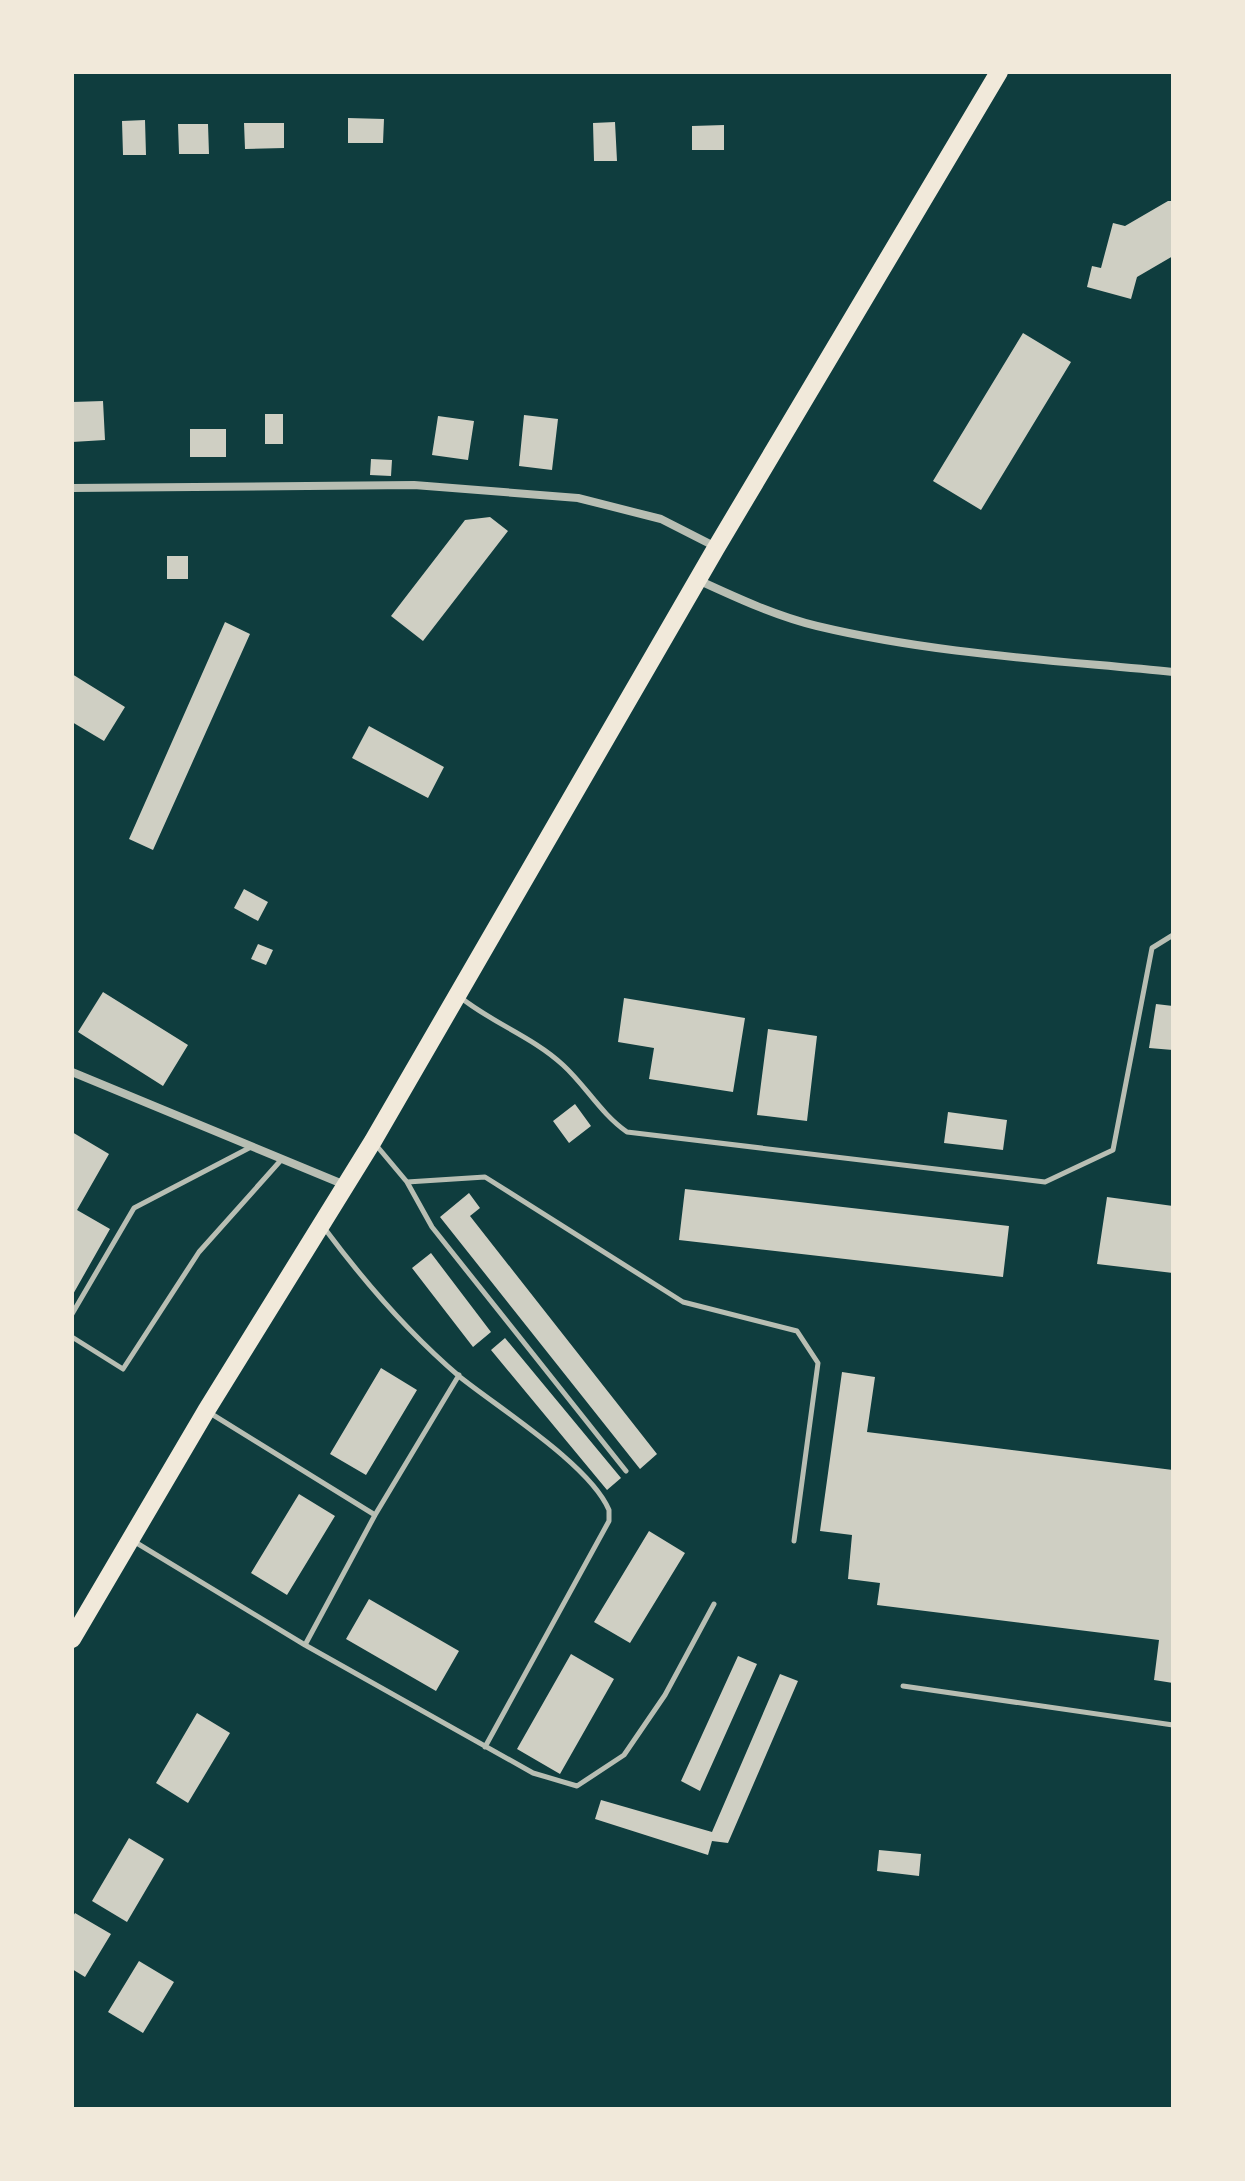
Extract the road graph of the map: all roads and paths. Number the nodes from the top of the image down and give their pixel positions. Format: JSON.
{"nodes":[{"id":1,"x":999,"y":72,"type":"edge"},
{"id":2,"x":72,"y":488,"type":"edge"},
{"id":3,"x":716,"y":548,"type":"junction"},
{"id":4,"x":697,"y":580,"type":"junction"},
{"id":5,"x":1173,"y":672,"type":"edge"},
{"id":6,"x":1173,"y":935,"type":"edge"},
{"id":7,"x":457,"y":995,"type":"junction"},
{"id":8,"x":72,"y":1072,"type":"edge"},
{"id":9,"x":373,"y":1141,"type":"junction"},
{"id":10,"x":253,"y":1146,"type":"junction"},
{"id":11,"x":282,"y":1159,"type":"junction"},
{"id":12,"x":407,"y":1182,"type":"junction"},
{"id":13,"x":346,"y":1185,"type":"junction"},
{"id":14,"x":322,"y":1225,"type":"junction"},
{"id":15,"x":72,"y":1314,"type":"edge"},
{"id":16,"x":72,"y":1337,"type":"edge"},
{"id":17,"x":459,"y":1375,"type":"junction"},
{"id":18,"x":206,"y":1411,"type":"junction"},
{"id":19,"x":626,"y":1471,"type":"dead end"},
{"id":20,"x":375,"y":1515,"type":"junction"},
{"id":21,"x":131,"y":1540,"type":"junction"},
{"id":22,"x":794,"y":1541,"type":"dead end"},
{"id":23,"x":714,"y":1604,"type":"dead end"},
{"id":24,"x":72,"y":1639,"type":"edge"},
{"id":25,"x":305,"y":1645,"type":"junction"},
{"id":26,"x":903,"y":1686,"type":"dead end"},
{"id":27,"x":1173,"y":1725,"type":"edge"},
{"id":28,"x":485,"y":1747,"type":"junction"}],
"edges":[{"from":1,"to":3,"type":"highway"},
{"from":2,"to":3,"type":"street"},
{"from":3,"to":4,"type":"highway"},
{"from":4,"to":5,"type":"street"},
{"from":4,"to":7,"type":"highway"},
{"from":6,"to":7,"type":"lane"},
{"from":7,"to":9,"type":"highway"},
{"from":8,"to":10,"type":"street"},
{"from":9,"to":12,"type":"lane"},
{"from":9,"to":13,"type":"highway"},
{"from":10,"to":11,"type":"street"},
{"from":10,"to":15,"type":"lane"},
{"from":11,"to":13,"type":"street"},
{"from":11,"to":16,"type":"lane"},
{"from":12,"to":19,"type":"lane"},
{"from":12,"to":22,"type":"lane"},
{"from":13,"to":14,"type":"highway"},
{"from":14,"to":17,"type":"lane"},
{"from":14,"to":18,"type":"highway"},
{"from":17,"to":20,"type":"lane"},
{"from":17,"to":28,"type":"lane"},
{"from":18,"to":20,"type":"lane"},
{"from":18,"to":21,"type":"highway"},
{"from":20,"to":25,"type":"lane"},
{"from":21,"to":24,"type":"highway"},
{"from":21,"to":25,"type":"lane"},
{"from":23,"to":28,"type":"lane"},
{"from":25,"to":28,"type":"lane"},
{"from":26,"to":27,"type":"lane"}]}
